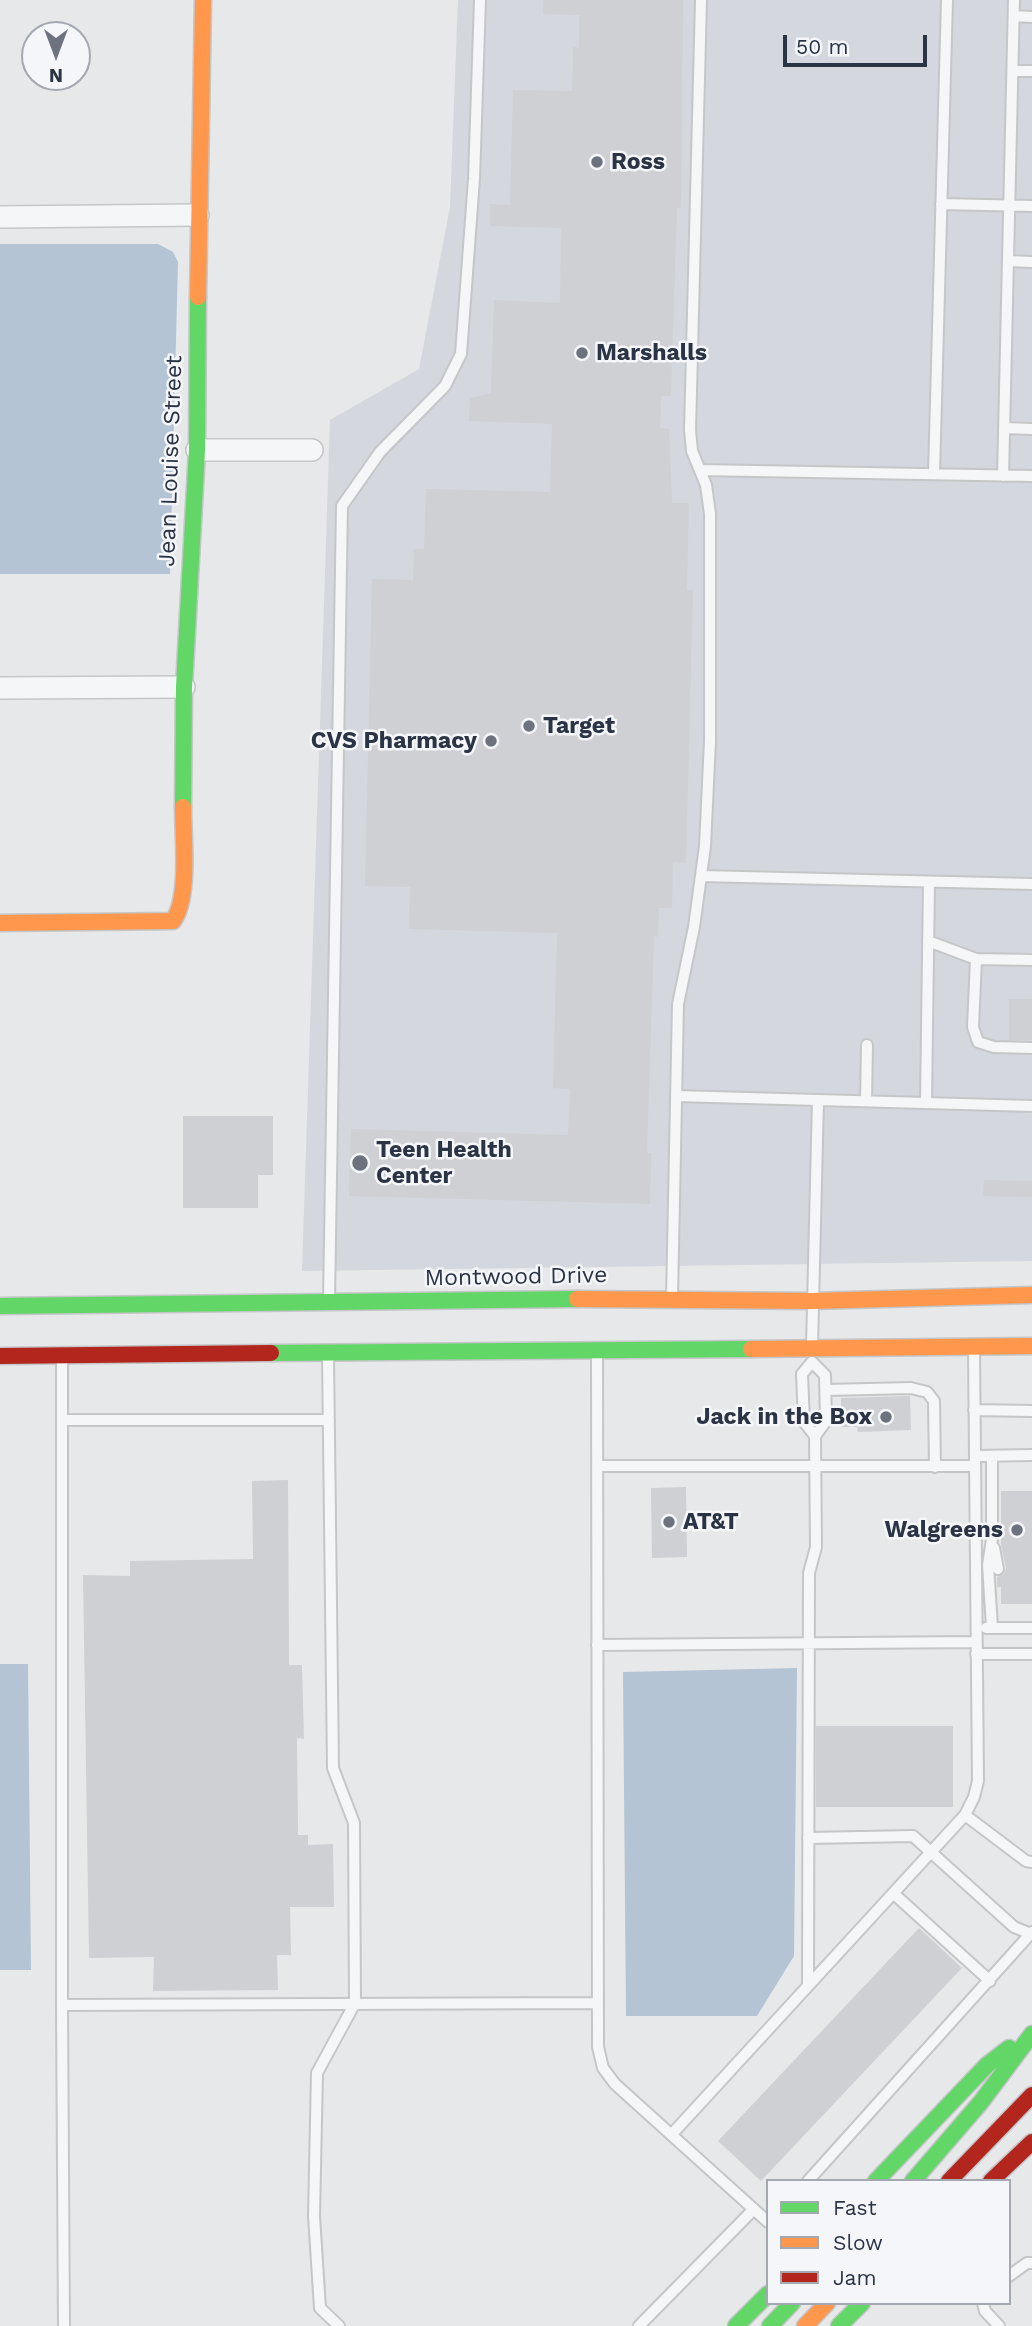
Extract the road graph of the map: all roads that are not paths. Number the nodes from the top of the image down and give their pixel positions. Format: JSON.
{"nodes":[{"id":1,"x":204,"y":0,"type":"edge"},
{"id":2,"x":480,"y":0,"type":"edge"},
{"id":3,"x":701,"y":0,"type":"edge"},
{"id":4,"x":947,"y":0,"type":"edge"},
{"id":5,"x":1014,"y":0,"type":"edge"},
{"id":6,"x":1014,"y":16,"type":"junction"},
{"id":7,"x":1032,"y":17,"type":"edge"},
{"id":8,"x":1013,"y":71,"type":"junction"},
{"id":9,"x":1032,"y":71,"type":"edge"},
{"id":10,"x":941,"y":204,"type":"junction"},
{"id":11,"x":1009,"y":206,"type":"junction"},
{"id":12,"x":1032,"y":206,"type":"edge"},
{"id":13,"x":198,"y":215,"type":"junction"},
{"id":14,"x":0,"y":217,"type":"edge"},
{"id":15,"x":1008,"y":261,"type":"junction"},
{"id":16,"x":1032,"y":262,"type":"edge"},
{"id":17,"x":1004,"y":428,"type":"junction"},
{"id":18,"x":1032,"y":429,"type":"edge"},
{"id":19,"x":197,"y":450,"type":"junction"},
{"id":20,"x":312,"y":450,"type":"dead end"},
{"id":21,"x":700,"y":470,"type":"junction"},
{"id":22,"x":934,"y":474,"type":"junction"},
{"id":23,"x":1003,"y":475,"type":"junction"},
{"id":24,"x":1032,"y":476,"type":"edge"},
{"id":25,"x":184,"y":687,"type":"junction"},
{"id":26,"x":0,"y":688,"type":"edge"},
{"id":27,"x":701,"y":876,"type":"junction"},
{"id":28,"x":929,"y":881,"type":"junction"},
{"id":29,"x":1032,"y":884,"type":"edge"},
{"id":30,"x":0,"y":923,"type":"edge"},
{"id":31,"x":928,"y":941,"type":"junction"},
{"id":32,"x":976,"y":959,"type":"junction"},
{"id":33,"x":1032,"y":960,"type":"edge"},
{"id":34,"x":867,"y":1045,"type":"dead end"},
{"id":35,"x":1032,"y":1048,"type":"edge"},
{"id":36,"x":676,"y":1096,"type":"junction"},
{"id":37,"x":818,"y":1100,"type":"junction"},
{"id":38,"x":866,"y":1101,"type":"junction"},
{"id":39,"x":926,"y":1103,"type":"junction"},
{"id":40,"x":1032,"y":1106,"type":"edge"},
{"id":41,"x":1032,"y":1296,"type":"edge"},
{"id":42,"x":672,"y":1299,"type":"junction"},
{"id":43,"x":812,"y":1301,"type":"junction"},
{"id":44,"x":329,"y":1303,"type":"junction"},
{"id":45,"x":0,"y":1306,"type":"edge"},
{"id":46,"x":974,"y":1346,"type":"junction"},
{"id":47,"x":1032,"y":1346,"type":"edge"},
{"id":48,"x":597,"y":1350,"type":"junction"},
{"id":49,"x":328,"y":1353,"type":"junction"},
{"id":50,"x":812,"y":1355,"type":"junction"},
{"id":51,"x":0,"y":1356,"type":"edge"},
{"id":52,"x":62,"y":1356,"type":"junction"},
{"id":53,"x":826,"y":1390,"type":"junction"},
{"id":54,"x":974,"y":1410,"type":"junction"},
{"id":55,"x":1032,"y":1411,"type":"edge"},
{"id":56,"x":62,"y":1420,"type":"junction"},
{"id":57,"x":329,"y":1420,"type":"junction"},
{"id":58,"x":815,"y":1436,"type":"junction"},
{"id":59,"x":1032,"y":1455,"type":"edge"},
{"id":60,"x":992,"y":1456,"type":"junction"},
{"id":61,"x":975,"y":1461,"type":"junction"},
{"id":62,"x":597,"y":1466,"type":"junction"},
{"id":63,"x":815,"y":1466,"type":"junction"},
{"id":64,"x":935,"y":1467,"type":"junction"},
{"id":65,"x":992,"y":1539,"type":"junction"},
{"id":66,"x":998,"y":1569,"type":"dead end"},
{"id":67,"x":998,"y":1587,"type":"dead end"},
{"id":68,"x":992,"y":1602,"type":"junction"},
{"id":69,"x":976,"y":1628,"type":"junction"},
{"id":70,"x":992,"y":1628,"type":"junction"},
{"id":71,"x":1032,"y":1628,"type":"edge"},
{"id":72,"x":809,"y":1643,"type":"junction"},
{"id":73,"x":597,"y":1645,"type":"junction"},
{"id":74,"x":976,"y":1648,"type":"junction"},
{"id":75,"x":1032,"y":1654,"type":"edge"},
{"id":76,"x":965,"y":1815,"type":"junction"},
{"id":77,"x":808,"y":1838,"type":"junction"},
{"id":78,"x":931,"y":1851,"type":"junction"},
{"id":79,"x":1032,"y":1862,"type":"edge"},
{"id":80,"x":893,"y":1893,"type":"junction"},
{"id":81,"x":1032,"y":1933,"type":"edge"},
{"id":82,"x":989,"y":1981,"type":"junction"},
{"id":83,"x":808,"y":1985,"type":"junction"},
{"id":84,"x":355,"y":2003,"type":"junction"},
{"id":85,"x":598,"y":2003,"type":"junction"},
{"id":86,"x":62,"y":2005,"type":"junction"},
{"id":87,"x":1032,"y":2021,"type":"edge"},
{"id":88,"x":1032,"y":2033,"type":"edge"},
{"id":89,"x":986,"y":2065,"type":"junction"},
{"id":90,"x":1032,"y":2095,"type":"edge"},
{"id":91,"x":672,"y":2134,"type":"junction"},
{"id":92,"x":1032,"y":2142,"type":"edge"},
{"id":93,"x":810,"y":2179,"type":"edge"},
{"id":94,"x":878,"y":2179,"type":"edge"},
{"id":95,"x":915,"y":2179,"type":"edge"},
{"id":96,"x":951,"y":2179,"type":"edge"},
{"id":97,"x":993,"y":2179,"type":"edge"},
{"id":98,"x":754,"y":2209,"type":"junction"},
{"id":99,"x":766,"y":2220,"type":"edge"},
{"id":100,"x":1032,"y":2263,"type":"edge"},
{"id":101,"x":1011,"y":2275,"type":"edge"},
{"id":102,"x":766,"y":2296,"type":"edge"},
{"id":103,"x":790,"y":2305,"type":"edge"},
{"id":104,"x":825,"y":2305,"type":"edge"},
{"id":105,"x":860,"y":2305,"type":"edge"},
{"id":106,"x":984,"y":2305,"type":"edge"},
{"id":107,"x":64,"y":2326,"type":"edge"},
{"id":108,"x":339,"y":2326,"type":"edge"},
{"id":109,"x":639,"y":2326,"type":"edge"},
{"id":110,"x":736,"y":2326,"type":"edge"},
{"id":111,"x":770,"y":2326,"type":"edge"},
{"id":112,"x":805,"y":2326,"type":"edge"},
{"id":113,"x":839,"y":2326,"type":"edge"},
{"id":114,"x":999,"y":2326,"type":"edge"}],
"edges":[{"from":1,"to":13,"type":"main road","name":"Jean Louise Street"},
{"from":2,"to":44,"type":"lane"},
{"from":3,"to":21,"type":"lane"},
{"from":4,"to":10,"type":"lane"},
{"from":5,"to":6,"type":"lane"},
{"from":6,"to":7,"type":"lane"},
{"from":6,"to":8,"type":"lane"},
{"from":8,"to":9,"type":"lane"},
{"from":8,"to":11,"type":"lane"},
{"from":10,"to":11,"type":"lane"},
{"from":10,"to":22,"type":"lane"},
{"from":11,"to":12,"type":"lane"},
{"from":11,"to":15,"type":"lane"},
{"from":13,"to":14,"type":"street"},
{"from":13,"to":19,"type":"main road","name":"Jean Louise Street"},
{"from":15,"to":16,"type":"lane"},
{"from":15,"to":17,"type":"lane"},
{"from":17,"to":18,"type":"lane"},
{"from":17,"to":23,"type":"lane"},
{"from":19,"to":20,"type":"street"},
{"from":19,"to":25,"type":"main road","name":"Jean Louise Street"},
{"from":21,"to":22,"type":"lane"},
{"from":21,"to":27,"type":"lane"},
{"from":22,"to":23,"type":"lane"},
{"from":23,"to":24,"type":"lane"},
{"from":25,"to":26,"type":"street"},
{"from":25,"to":30,"type":"main road","name":"Jean Louise Street"},
{"from":27,"to":28,"type":"lane"},
{"from":27,"to":36,"type":"lane"},
{"from":28,"to":29,"type":"lane"},
{"from":28,"to":31,"type":"lane"},
{"from":31,"to":32,"type":"lane"},
{"from":31,"to":39,"type":"lane"},
{"from":32,"to":33,"type":"lane"},
{"from":32,"to":35,"type":"lane"},
{"from":34,"to":38,"type":"lane"},
{"from":36,"to":37,"type":"lane"},
{"from":36,"to":42,"type":"lane"},
{"from":37,"to":38,"type":"lane"},
{"from":37,"to":43,"type":"lane"},
{"from":38,"to":39,"type":"lane"},
{"from":39,"to":40,"type":"lane"},
{"from":41,"to":43,"type":"main road","name":"Montwood Drive"},
{"from":42,"to":43,"type":"main road","name":"Montwood Drive"},
{"from":42,"to":44,"type":"main road","name":"Montwood Drive"},
{"from":43,"to":50,"type":"lane"},
{"from":44,"to":45,"type":"main road","name":"Montwood Drive"},
{"from":46,"to":47,"type":"main road"},
{"from":46,"to":50,"type":"main road"},
{"from":46,"to":54,"type":"lane"},
{"from":48,"to":49,"type":"main road"},
{"from":48,"to":50,"type":"main road"},
{"from":48,"to":62,"type":"lane"},
{"from":49,"to":52,"type":"main road"},
{"from":49,"to":57,"type":"lane"},
{"from":50,"to":53,"type":"lane"},
{"from":50,"to":58,"type":"lane"},
{"from":51,"to":52,"type":"main road"},
{"from":52,"to":56,"type":"lane"},
{"from":53,"to":58,"type":"lane"},
{"from":53,"to":64,"type":"lane"},
{"from":54,"to":55,"type":"lane"},
{"from":54,"to":61,"type":"lane"},
{"from":56,"to":57,"type":"lane"},
{"from":56,"to":86,"type":"lane"},
{"from":57,"to":84,"type":"lane"},
{"from":58,"to":63,"type":"lane"},
{"from":59,"to":60,"type":"lane"},
{"from":60,"to":61,"type":"lane"},
{"from":60,"to":65,"type":"lane"},
{"from":61,"to":64,"type":"lane"},
{"from":61,"to":69,"type":"lane"},
{"from":62,"to":63,"type":"lane"},
{"from":62,"to":73,"type":"lane"},
{"from":63,"to":64,"type":"lane"},
{"from":63,"to":72,"type":"lane"},
{"from":65,"to":66,"type":"lane"},
{"from":65,"to":68,"type":"lane"},
{"from":67,"to":68,"type":"lane"},
{"from":68,"to":70,"type":"lane"},
{"from":69,"to":70,"type":"lane"},
{"from":69,"to":74,"type":"lane"},
{"from":70,"to":71,"type":"lane"},
{"from":72,"to":73,"type":"lane"},
{"from":72,"to":74,"type":"lane"},
{"from":72,"to":77,"type":"lane"},
{"from":73,"to":85,"type":"lane"},
{"from":74,"to":75,"type":"lane"},
{"from":74,"to":76,"type":"lane"},
{"from":76,"to":78,"type":"lane"},
{"from":76,"to":79,"type":"lane"},
{"from":77,"to":78,"type":"lane"},
{"from":77,"to":83,"type":"lane"},
{"from":78,"to":80,"type":"lane"},
{"from":78,"to":81,"type":"lane"},
{"from":80,"to":82,"type":"lane"},
{"from":80,"to":83,"type":"lane"},
{"from":81,"to":82,"type":"lane"},
{"from":82,"to":93,"type":"lane"},
{"from":83,"to":91,"type":"lane"},
{"from":84,"to":85,"type":"lane"},
{"from":84,"to":86,"type":"lane"},
{"from":84,"to":108,"type":"lane"},
{"from":85,"to":91,"type":"lane"},
{"from":86,"to":107,"type":"lane"},
{"from":87,"to":89,"type":"main road"},
{"from":88,"to":89,"type":"main road"},
{"from":88,"to":95,"type":"main road"},
{"from":89,"to":94,"type":"main road"},
{"from":90,"to":96,"type":"main road"},
{"from":91,"to":98,"type":"lane"},
{"from":92,"to":97,"type":"main road"},
{"from":98,"to":99,"type":"lane"},
{"from":98,"to":109,"type":"lane"},
{"from":100,"to":101,"type":"lane"},
{"from":102,"to":110,"type":"main road"},
{"from":103,"to":111,"type":"main road"},
{"from":104,"to":112,"type":"main road"},
{"from":105,"to":113,"type":"main road"},
{"from":106,"to":114,"type":"lane"}]}
